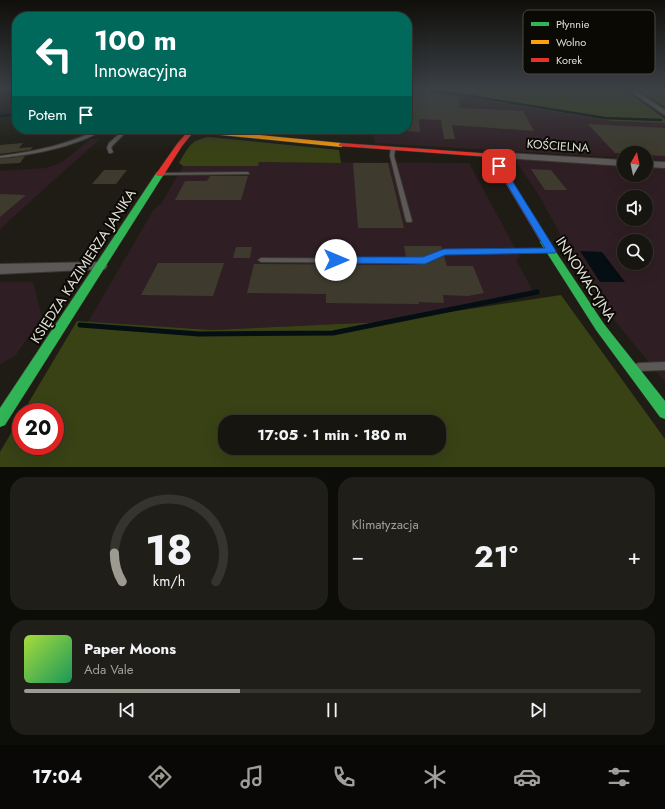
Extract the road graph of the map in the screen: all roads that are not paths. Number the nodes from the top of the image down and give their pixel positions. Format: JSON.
{"nodes":[{"id":1,"x":92,"y":134,"type":"edge"},
{"id":2,"x":122,"y":134,"type":"edge"},
{"id":3,"x":188,"y":134,"type":"edge"},
{"id":4,"x":227,"y":134,"type":"edge"},
{"id":5,"x":393,"y":149,"type":"junction"},
{"id":6,"x":111,"y":152,"type":"dead end"},
{"id":7,"x":492,"y":155,"type":"junction"},
{"id":8,"x":0,"y":157,"type":"edge"},
{"id":9,"x":617,"y":162,"type":"edge"},
{"id":10,"x":653,"y":164,"type":"edge"},
{"id":11,"x":665,"y":165,"type":"edge"},
{"id":12,"x":247,"y":173,"type":"dead end"},
{"id":13,"x":160,"y":174,"type":"junction"},
{"id":14,"x":409,"y":221,"type":"dead end"},
{"id":15,"x":551,"y":251,"type":"junction"},
{"id":16,"x":261,"y":260,"type":"dead end"},
{"id":17,"x":100,"y":266,"type":"junction"},
{"id":18,"x":0,"y":269,"type":"edge"},
{"id":19,"x":665,"y":366,"type":"edge"},
{"id":20,"x":630,"y":368,"type":"junction"},
{"id":21,"x":665,"y":412,"type":"edge"},
{"id":22,"x":0,"y":420,"type":"edge"}],
"edges":[{"from":1,"to":8,"type":"lane"},
{"from":2,"to":6,"type":"lane"},
{"from":3,"to":13,"type":"street","name":"KSIĘDZA KAZIMIERZA JANIKA"},
{"from":4,"to":5,"type":"street","name":"KOŚCIELNA"},
{"from":5,"to":7,"type":"street","name":"KOŚCIELNA"},
{"from":5,"to":14,"type":"lane"},
{"from":7,"to":9,"type":"street","name":"KOŚCIELNA"},
{"from":7,"to":15,"type":"street","name":"INNOWACYJNA"},
{"from":10,"to":11,"type":"street"},
{"from":12,"to":13,"type":"lane"},
{"from":13,"to":17,"type":"street","name":"KSIĘDZA KAZIMIERZA JANIKA"},
{"from":15,"to":16,"type":"lane"},
{"from":15,"to":20,"type":"street","name":"INNOWACYJNA"},
{"from":17,"to":18,"type":"street"},
{"from":17,"to":22,"type":"street","name":"KSIĘDZA KAZIMIERZA JANIKA"},
{"from":19,"to":20,"type":"lane"},
{"from":20,"to":21,"type":"street","name":"INNOWACYJNA"}]}
